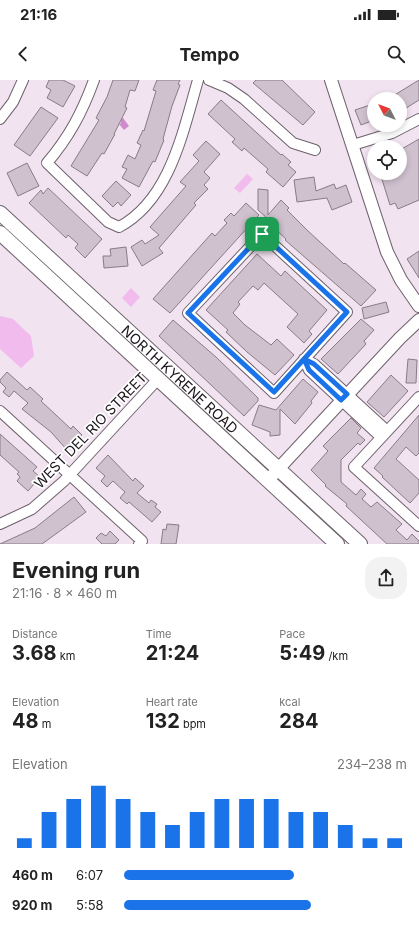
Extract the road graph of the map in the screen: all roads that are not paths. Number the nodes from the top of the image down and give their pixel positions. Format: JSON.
{"nodes":[{"id":1,"x":23,"y":80,"type":"edge"},
{"id":2,"x":94,"y":80,"type":"edge"},
{"id":3,"x":198,"y":80,"type":"edge"},
{"id":4,"x":209,"y":80,"type":"edge"},
{"id":5,"x":331,"y":80,"type":"edge"},
{"id":6,"x":419,"y":118,"type":"edge"},
{"id":7,"x":0,"y":119,"type":"edge"},
{"id":8,"x":353,"y":145,"type":"junction"},
{"id":9,"x":316,"y":150,"type":"dead end"},
{"id":10,"x":0,"y":213,"type":"edge"},
{"id":11,"x":0,"y":233,"type":"edge"},
{"id":12,"x":419,"y":306,"type":"edge"},
{"id":13,"x":419,"y":320,"type":"edge"},
{"id":14,"x":304,"y":359,"type":"junction"},
{"id":15,"x":158,"y":379,"type":"junction"},
{"id":16,"x":344,"y":397,"type":"junction"},
{"id":17,"x":419,"y":397,"type":"edge"},
{"id":18,"x":0,"y":411,"type":"edge"},
{"id":19,"x":384,"y":434,"type":"junction"},
{"id":20,"x":278,"y":470,"type":"junction"},
{"id":21,"x":70,"y":475,"type":"junction"},
{"id":22,"x":268,"y":480,"type":"junction"},
{"id":23,"x":0,"y":524,"type":"edge"},
{"id":24,"x":419,"y":526,"type":"edge"},
{"id":25,"x":141,"y":542,"type":"edge"},
{"id":26,"x":337,"y":544,"type":"edge"},
{"id":27,"x":360,"y":544,"type":"edge"}],
"edges":[{"from":1,"to":7,"type":"street"},
{"from":2,"to":3,"type":"street"},
{"from":4,"to":9,"type":"street"},
{"from":5,"to":8,"type":"street"},
{"from":6,"to":8,"type":"street"},
{"from":8,"to":12,"type":"street"},
{"from":10,"to":20,"type":"main road","name":"NORTH KYRENE ROAD"},
{"from":11,"to":15,"type":"main road","name":"NORTH KYRENE ROAD"},
{"from":13,"to":16,"type":"street"},
{"from":14,"to":14,"type":"street"},
{"from":14,"to":16,"type":"street"},
{"from":15,"to":21,"type":"street","name":"WEST DEL RIO STREET"},
{"from":15,"to":22,"type":"main road","name":"NORTH KYRENE ROAD"},
{"from":16,"to":19,"type":"street"},
{"from":16,"to":20,"type":"street"},
{"from":17,"to":19,"type":"street"},
{"from":18,"to":21,"type":"street"},
{"from":19,"to":24,"type":"street"},
{"from":20,"to":22,"type":"street"},
{"from":20,"to":27,"type":"main road","name":"NORTH KYRENE ROAD"},
{"from":21,"to":23,"type":"street","name":"WEST DEL RIO STREET"},
{"from":21,"to":25,"type":"street"},
{"from":22,"to":26,"type":"main road","name":"NORTH KYRENE ROAD"}]}
